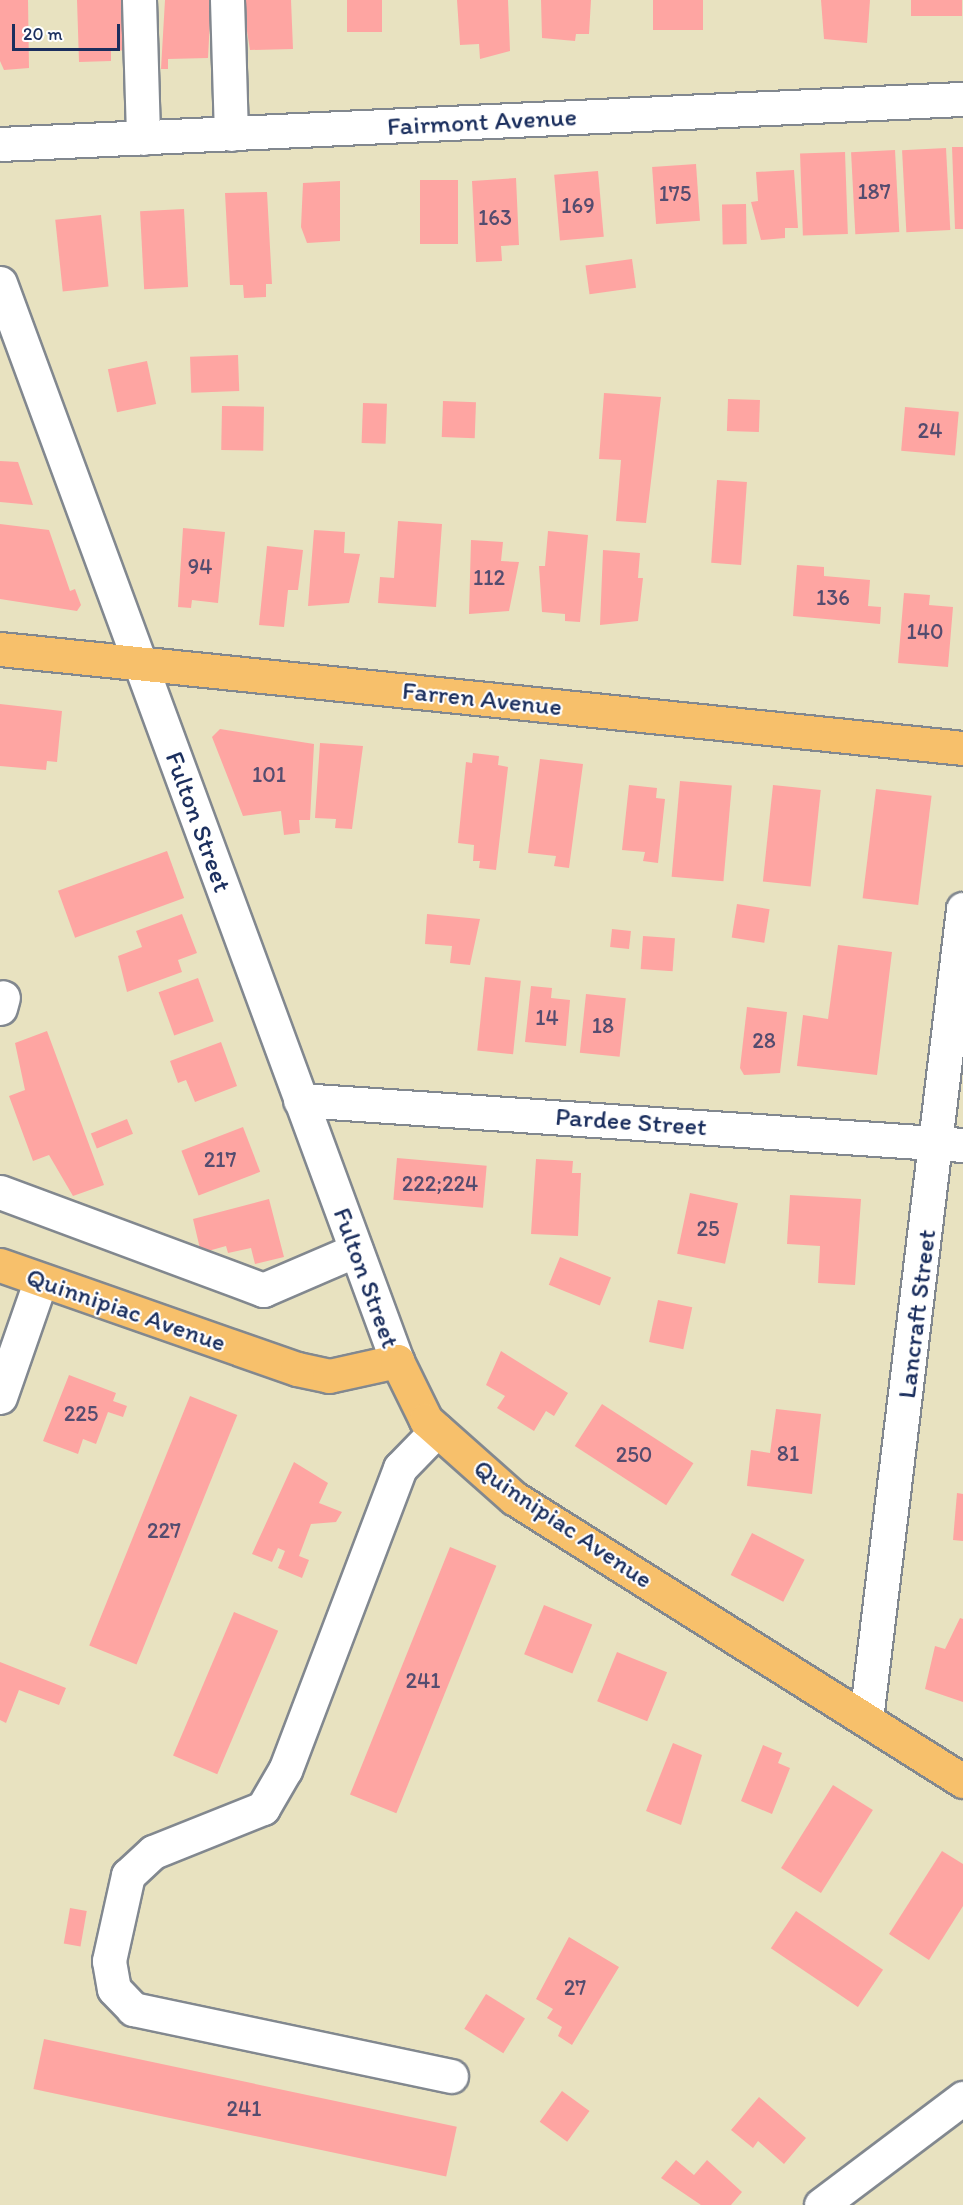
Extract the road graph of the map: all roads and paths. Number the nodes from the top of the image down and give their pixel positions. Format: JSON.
{"nodes":[{"id":1,"x":139,"y":0,"type":"edge"},
{"id":2,"x":227,"y":0,"type":"edge"},
{"id":3,"x":963,"y":99,"type":"edge"},
{"id":4,"x":231,"y":134,"type":"junction"},
{"id":5,"x":143,"y":138,"type":"junction"},
{"id":6,"x":0,"y":144,"type":"edge"},
{"id":7,"x":0,"y":283,"type":"edge"},
{"id":8,"x":0,"y":649,"type":"edge"},
{"id":9,"x":139,"y":663,"type":"junction"},
{"id":10,"x":963,"y":748,"type":"edge"},
{"id":11,"x":963,"y":909,"type":"edge"},
{"id":12,"x":300,"y":1100,"type":"junction"},
{"id":13,"x":951,"y":1144,"type":"edge"},
{"id":14,"x":0,"y":1192,"type":"edge"},
{"id":15,"x":356,"y":1250,"type":"junction"},
{"id":16,"x":0,"y":1265,"type":"edge"},
{"id":17,"x":40,"y":1282,"type":"junction"},
{"id":18,"x":397,"y":1361,"type":"junction"},
{"id":19,"x":0,"y":1396,"type":"edge"},
{"id":20,"x":436,"y":1430,"type":"junction"},
{"id":21,"x":866,"y":1719,"type":"junction"},
{"id":22,"x":963,"y":1781,"type":"edge"},
{"id":23,"x":451,"y":2076,"type":"dead end"},
{"id":24,"x":963,"y":2098,"type":"edge"},
{"id":25,"x":821,"y":2205,"type":"edge"}],
"edges":[{"from":1,"to":5,"type":"street"},
{"from":2,"to":4,"type":"street"},
{"from":3,"to":4,"type":"street","name":"Fairmont Avenue"},
{"from":4,"to":5,"type":"street","name":"Fairmont Avenue"},
{"from":5,"to":6,"type":"street","name":"Fairmont Avenue"},
{"from":7,"to":9,"type":"street","name":"Fulton Street"},
{"from":8,"to":9,"type":"main road","name":"Farren Avenue"},
{"from":9,"to":10,"type":"main road","name":"Farren Avenue"},
{"from":9,"to":12,"type":"street","name":"Fulton Street"},
{"from":11,"to":13,"type":"street","name":"Lancraft Street"},
{"from":12,"to":13,"type":"street","name":"Pardee Street"},
{"from":12,"to":15,"type":"street","name":"Fulton Street"},
{"from":13,"to":21,"type":"street","name":"Lancraft Street"},
{"from":14,"to":15,"type":"street"},
{"from":15,"to":18,"type":"street","name":"Fulton Street"},
{"from":16,"to":17,"type":"main road","name":"Quinnipiac Avenue"},
{"from":17,"to":18,"type":"main road","name":"Quinnipiac Avenue"},
{"from":17,"to":19,"type":"street"},
{"from":18,"to":20,"type":"main road","name":"Quinnipiac Avenue"},
{"from":20,"to":21,"type":"main road","name":"Quinnipiac Avenue"},
{"from":20,"to":23,"type":"street"},
{"from":21,"to":22,"type":"main road","name":"Quinnipiac Avenue"},
{"from":24,"to":25,"type":"street"}]}
